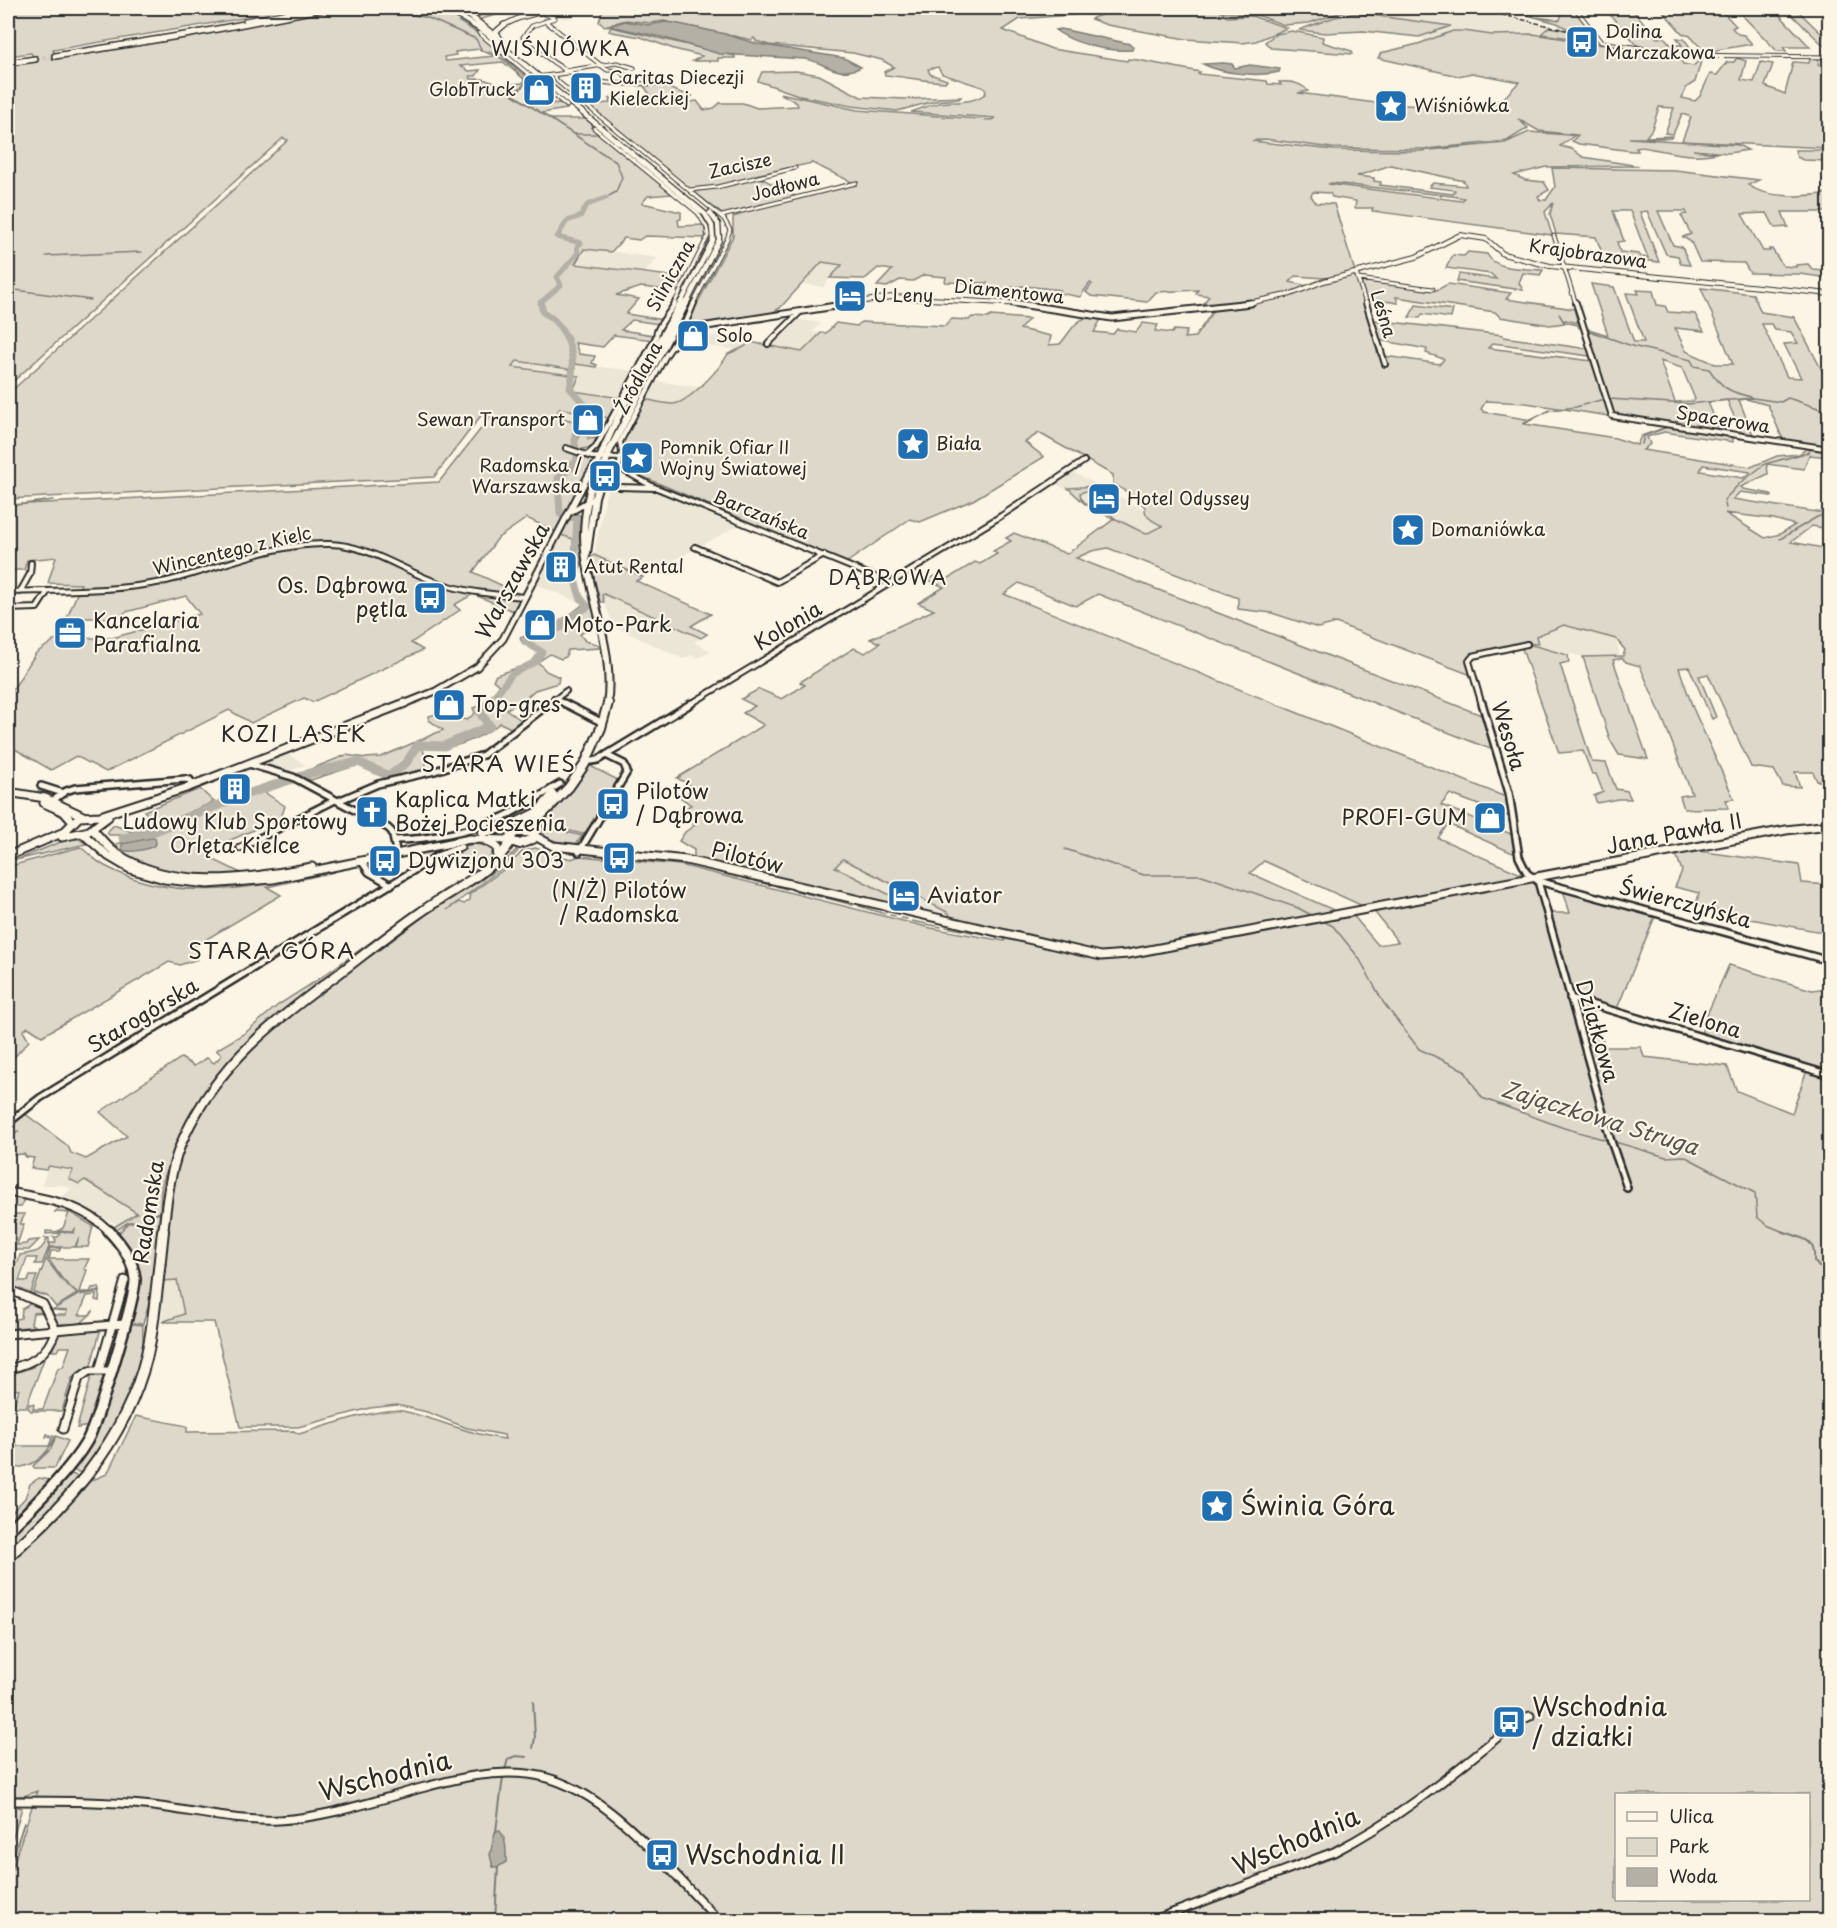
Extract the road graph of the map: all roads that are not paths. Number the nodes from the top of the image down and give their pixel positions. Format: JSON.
{"nodes":[{"id":1,"x":310,"y":8,"type":"edge"},
{"id":2,"x":319,"y":8,"type":"edge"},
{"id":3,"x":327,"y":8,"type":"edge"},
{"id":4,"x":431,"y":8,"type":"edge"},
{"id":5,"x":444,"y":8,"type":"edge"},
{"id":6,"x":451,"y":8,"type":"edge"},
{"id":7,"x":460,"y":8,"type":"edge"},
{"id":8,"x":556,"y":8,"type":"edge"},
{"id":9,"x":1179,"y":8,"type":"edge"},
{"id":10,"x":1575,"y":8,"type":"edge"},
{"id":11,"x":1185,"y":11,"type":"dead end"},
{"id":12,"x":540,"y":12,"type":"junction"},
{"id":13,"x":457,"y":15,"type":"junction"},
{"id":14,"x":473,"y":18,"type":"junction"},
{"id":15,"x":245,"y":20,"type":"dead end"},
{"id":16,"x":545,"y":21,"type":"junction"},
{"id":17,"x":504,"y":25,"type":"joint"},
{"id":18,"x":479,"y":33,"type":"dead end"},
{"id":19,"x":500,"y":40,"type":"junction"},
{"id":20,"x":1830,"y":57,"type":"edge"},
{"id":21,"x":34,"y":58,"type":"tunnel mouth"},
{"id":22,"x":8,"y":62,"type":"edge"},
{"id":23,"x":600,"y":65,"type":"junction"},
{"id":24,"x":634,"y":68,"type":"dead end"},
{"id":25,"x":565,"y":72,"type":"junction"},
{"id":26,"x":553,"y":75,"type":"junction"},
{"id":27,"x":542,"y":77,"type":"junction"},
{"id":28,"x":531,"y":78,"type":"junction"},
{"id":29,"x":656,"y":83,"type":"dead end"},
{"id":30,"x":635,"y":84,"type":"junction"},
{"id":31,"x":567,"y":106,"type":"dead end"},
{"id":32,"x":594,"y":128,"type":"dead end"},
{"id":33,"x":795,"y":168,"type":"dead end"},
{"id":34,"x":856,"y":183,"type":"dead end"},
{"id":35,"x":690,"y":190,"type":"junction"},
{"id":36,"x":722,"y":216,"type":"junction"},
{"id":37,"x":1554,"y":236,"type":"dead end"},
{"id":38,"x":1563,"y":268,"type":"junction"},
{"id":39,"x":1356,"y":273,"type":"junction"},
{"id":40,"x":1358,"y":279,"type":"junction"},
{"id":41,"x":1433,"y":289,"type":"dead end"},
{"id":42,"x":1830,"y":294,"type":"edge"},
{"id":43,"x":801,"y":311,"type":"junction"},
{"id":44,"x":656,"y":329,"type":"junction"},
{"id":45,"x":669,"y":329,"type":"junction"},
{"id":46,"x":684,"y":329,"type":"junction"},
{"id":47,"x":768,"y":344,"type":"dead end"},
{"id":48,"x":1385,"y":364,"type":"dead end"},
{"id":49,"x":1611,"y":416,"type":"joint"},
{"id":50,"x":569,"y":449,"type":"dead end"},
{"id":51,"x":1830,"y":449,"type":"edge"},
{"id":52,"x":588,"y":454,"type":"junction"},
{"id":53,"x":620,"y":458,"type":"junction"},
{"id":54,"x":602,"y":459,"type":"junction"},
{"id":55,"x":1084,"y":461,"type":"dead end"},
{"id":56,"x":619,"y":487,"type":"dead end"},
{"id":57,"x":656,"y":488,"type":"junction"},
{"id":58,"x":596,"y":497,"type":"junction"},
{"id":59,"x":586,"y":503,"type":"junction"},
{"id":60,"x":568,"y":515,"type":"junction"},
{"id":61,"x":584,"y":515,"type":"junction"},
{"id":62,"x":695,"y":547,"type":"dead end"},
{"id":63,"x":824,"y":555,"type":"junction"},
{"id":64,"x":585,"y":560,"type":"junction"},
{"id":65,"x":31,"y":563,"type":"dead end"},
{"id":66,"x":890,"y":583,"type":"junction"},
{"id":67,"x":48,"y":591,"type":"junction"},
{"id":68,"x":8,"y":592,"type":"edge"},
{"id":69,"x":20,"y":592,"type":"junction"},
{"id":70,"x":525,"y":597,"type":"junction"},
{"id":71,"x":8,"y":609,"type":"edge"},
{"id":72,"x":1527,"y":644,"type":"dead end"},
{"id":73,"x":566,"y":691,"type":"dead end"},
{"id":74,"x":554,"y":699,"type":"junction"},
{"id":75,"x":603,"y":723,"type":"junction"},
{"id":76,"x":606,"y":755,"type":"junction"},
{"id":77,"x":585,"y":762,"type":"junction"},
{"id":78,"x":249,"y":764,"type":"junction"},
{"id":79,"x":560,"y":784,"type":"dead end"},
{"id":80,"x":41,"y":786,"type":"dead end"},
{"id":81,"x":190,"y":786,"type":"junction"},
{"id":82,"x":63,"y":793,"type":"junction"},
{"id":83,"x":8,"y":794,"type":"edge"},
{"id":84,"x":337,"y":800,"type":"junction"},
{"id":85,"x":52,"y":801,"type":"junction"},
{"id":86,"x":536,"y":813,"type":"junction"},
{"id":87,"x":83,"y":816,"type":"junction"},
{"id":88,"x":95,"y":822,"type":"junction"},
{"id":89,"x":72,"y":824,"type":"junction"},
{"id":90,"x":1830,"y":825,"type":"edge"},
{"id":91,"x":522,"y":830,"type":"junction"},
{"id":92,"x":79,"y":833,"type":"junction"},
{"id":93,"x":482,"y":833,"type":"junction"},
{"id":94,"x":535,"y":834,"type":"junction"},
{"id":95,"x":470,"y":839,"type":"junction"},
{"id":96,"x":510,"y":839,"type":"junction"},
{"id":97,"x":394,"y":840,"type":"junction"},
{"id":98,"x":524,"y":843,"type":"junction"},
{"id":99,"x":461,"y":847,"type":"dead end"},
{"id":100,"x":240,"y":848,"type":"dead end"},
{"id":101,"x":396,"y":850,"type":"junction"},
{"id":102,"x":580,"y":851,"type":"junction"},
{"id":103,"x":10,"y":857,"type":"edge"},
{"id":104,"x":497,"y":860,"type":"junction"},
{"id":105,"x":362,"y":862,"type":"junction"},
{"id":106,"x":1532,"y":879,"type":"junction"},
{"id":107,"x":391,"y":885,"type":"junction"},
{"id":108,"x":406,"y":924,"type":"junction"},
{"id":109,"x":1115,"y":956,"type":"joint"},
{"id":110,"x":1830,"y":961,"type":"edge"},
{"id":111,"x":1570,"y":998,"type":"junction"},
{"id":112,"x":1830,"y":1075,"type":"edge"},
{"id":113,"x":8,"y":1123,"type":"edge"},
{"id":114,"x":1627,"y":1188,"type":"dead end"},
{"id":115,"x":8,"y":1192,"type":"edge"},
{"id":116,"x":125,"y":1280,"type":"dead end"},
{"id":117,"x":8,"y":1289,"type":"edge"},
{"id":118,"x":124,"y":1324,"type":"junction"},
{"id":119,"x":113,"y":1325,"type":"junction"},
{"id":120,"x":56,"y":1330,"type":"junction"},
{"id":121,"x":8,"y":1334,"type":"edge"},
{"id":122,"x":8,"y":1369,"type":"edge"},
{"id":123,"x":99,"y":1371,"type":"junction"},
{"id":124,"x":111,"y":1371,"type":"junction"},
{"id":125,"x":63,"y":1429,"type":"dead end"},
{"id":126,"x":8,"y":1532,"type":"edge"},
{"id":127,"x":8,"y":1557,"type":"edge"},
{"id":128,"x":1530,"y":1716,"type":"dead end"},
{"id":129,"x":8,"y":1802,"type":"edge"},
{"id":130,"x":719,"y":1920,"type":"edge"},
{"id":131,"x":1154,"y":1920,"type":"edge"}],
"edges":[{"from":1,"to":15,"type":"street"},
{"from":2,"to":3,"type":"highway"},
{"from":4,"to":13,"type":"main road"},
{"from":5,"to":13,"type":"highway"},
{"from":6,"to":14,"type":"highway"},
{"from":7,"to":14,"type":"highway"},
{"from":8,"to":12,"type":"street"},
{"from":9,"to":11,"type":"street"},
{"from":10,"to":20,"type":"street"},
{"from":12,"to":16,"type":"street"},
{"from":12,"to":17,"type":"street"},
{"from":13,"to":27,"type":"main road"},
{"from":14,"to":19,"type":"highway"},
{"from":16,"to":23,"type":"street"},
{"from":16,"to":25,"type":"street"},
{"from":17,"to":19,"type":"main road"},
{"from":18,"to":28,"type":"street"},
{"from":19,"to":27,"type":"main road"},
{"from":21,"to":22,"type":"highway"},
{"from":23,"to":24,"type":"street"},
{"from":23,"to":25,"type":"street"},
{"from":23,"to":30,"type":"street"},
{"from":25,"to":26,"type":"street"},
{"from":25,"to":30,"type":"street"},
{"from":26,"to":27,"type":"street"},
{"from":26,"to":35,"type":"street"},
{"from":27,"to":28,"type":"street"},
{"from":27,"to":45,"type":"main road"},
{"from":28,"to":31,"type":"street"},
{"from":29,"to":30,"type":"street"},
{"from":32,"to":44,"type":"street","name":"Silniczna"},
{"from":33,"to":35,"type":"street","name":"Zacisze"},
{"from":34,"to":36,"type":"street","name":"Jodłowa"},
{"from":35,"to":36,"type":"street"},
{"from":36,"to":46,"type":"street","name":"Źródlana"},
{"from":37,"to":38,"type":"street"},
{"from":38,"to":39,"type":"street","name":"Krajobrazowa"},
{"from":38,"to":42,"type":"street","name":"Krajobrazowa"},
{"from":38,"to":49,"type":"street"},
{"from":39,"to":40,"type":"street","name":"Leśna"},
{"from":39,"to":43,"type":"street","name":"Diamentowa"},
{"from":40,"to":41,"type":"street"},
{"from":40,"to":48,"type":"street","name":"Leśna"},
{"from":43,"to":46,"type":"street","name":"Diamentowa"},
{"from":43,"to":47,"type":"street"},
{"from":44,"to":45,"type":"street","name":"Diamentowa"},
{"from":44,"to":52,"type":"street","name":"Silniczna"},
{"from":45,"to":46,"type":"street","name":"Diamentowa"},
{"from":45,"to":54,"type":"main road"},
{"from":46,"to":53,"type":"street","name":"Źródlana"},
{"from":49,"to":51,"type":"street","name":"Spacerowa"},
{"from":50,"to":52,"type":"street"},
{"from":52,"to":54,"type":"street"},
{"from":53,"to":54,"type":"street"},
{"from":53,"to":57,"type":"street","name":"Źródlana"},
{"from":54,"to":58,"type":"main road"},
{"from":54,"to":59,"type":"main road"},
{"from":54,"to":60,"type":"street","name":"Warszawska"},
{"from":55,"to":66,"type":"street","name":"Kolonia"},
{"from":56,"to":57,"type":"street","name":"Barczańska"},
{"from":57,"to":63,"type":"street","name":"Barczańska"},
{"from":58,"to":59,"type":"street","name":"Warszawska"},
{"from":58,"to":64,"type":"main road"},
{"from":59,"to":60,"type":"street","name":"Warszawska"},
{"from":59,"to":61,"type":"main road"},
{"from":60,"to":61,"type":"street","name":"Warszawska"},
{"from":60,"to":70,"type":"street","name":"Warszawska"},
{"from":61,"to":64,"type":"main road"},
{"from":62,"to":63,"type":"street"},
{"from":63,"to":66,"type":"street","name":"Barczańska"},
{"from":64,"to":75,"type":"main road"},
{"from":65,"to":69,"type":"street"},
{"from":66,"to":76,"type":"street","name":"Kolonia"},
{"from":67,"to":69,"type":"street","name":"Wincentego z Kielc"},
{"from":67,"to":70,"type":"street","name":"Wincentego z Kielc"},
{"from":67,"to":71,"type":"street"},
{"from":68,"to":69,"type":"street","name":"Wincentego z Kielc"},
{"from":70,"to":78,"type":"street","name":"Warszawska"},
{"from":72,"to":106,"type":"street","name":"Wesoła"},
{"from":73,"to":74,"type":"street"},
{"from":74,"to":75,"type":"street"},
{"from":74,"to":84,"type":"street"},
{"from":75,"to":77,"type":"main road"},
{"from":76,"to":77,"type":"street","name":"Kolonia"},
{"from":76,"to":102,"type":"street"},
{"from":77,"to":86,"type":"main road"},
{"from":77,"to":94,"type":"main road"},
{"from":78,"to":81,"type":"street","name":"Warszawska"},
{"from":78,"to":84,"type":"street"},
{"from":79,"to":97,"type":"street"},
{"from":80,"to":82,"type":"street"},
{"from":81,"to":82,"type":"street"},
{"from":81,"to":88,"type":"street","name":"Warszawska"},
{"from":82,"to":85,"type":"street"},
{"from":83,"to":85,"type":"street"},
{"from":83,"to":89,"type":"street"},
{"from":84,"to":97,"type":"street"},
{"from":84,"to":100,"type":"street"},
{"from":85,"to":87,"type":"street"},
{"from":86,"to":91,"type":"main road"},
{"from":86,"to":93,"type":"street"},
{"from":87,"to":88,"type":"street"},
{"from":87,"to":89,"type":"street"},
{"from":88,"to":92,"type":"street","name":"Warszawska"},
{"from":88,"to":101,"type":"street"},
{"from":89,"to":92,"type":"street"},
{"from":89,"to":103,"type":"street"},
{"from":90,"to":106,"type":"street","name":"Jana Pawła II"},
{"from":91,"to":94,"type":"main road"},
{"from":91,"to":96,"type":"main road"},
{"from":92,"to":103,"type":"street"},
{"from":92,"to":105,"type":"street"},
{"from":93,"to":96,"type":"street"},
{"from":93,"to":101,"type":"street"},
{"from":94,"to":98,"type":"main road","name":"Radomska"},
{"from":94,"to":102,"type":"street","name":"Pilotów"},
{"from":95,"to":96,"type":"street"},
{"from":95,"to":104,"type":"street"},
{"from":95,"to":105,"type":"street"},
{"from":96,"to":98,"type":"main road"},
{"from":96,"to":104,"type":"main road","name":"Radomska"},
{"from":97,"to":101,"type":"street"},
{"from":98,"to":102,"type":"street","name":"Pilotów"},
{"from":98,"to":108,"type":"main road","name":"Radomska"},
{"from":99,"to":107,"type":"street","name":"Starogórska"},
{"from":102,"to":109,"type":"street","name":"Pilotów"},
{"from":104,"to":108,"type":"main road","name":"Radomska"},
{"from":105,"to":107,"type":"street"},
{"from":106,"to":109,"type":"street","name":"Jana Pawła II"},
{"from":106,"to":110,"type":"street","name":"Świerczyńska"},
{"from":106,"to":111,"type":"street","name":"Działkowa"},
{"from":107,"to":113,"type":"street","name":"Starogórska"},
{"from":108,"to":127,"type":"main road","name":"Radomska"},
{"from":111,"to":112,"type":"street","name":"Zielona"},
{"from":111,"to":114,"type":"street","name":"Działkowa"},
{"from":115,"to":118,"type":"street"},
{"from":116,"to":119,"type":"street"},
{"from":117,"to":120,"type":"street"},
{"from":118,"to":119,"type":"street"},
{"from":118,"to":124,"type":"street"},
{"from":119,"to":120,"type":"street"},
{"from":119,"to":123,"type":"street"},
{"from":120,"to":121,"type":"street"},
{"from":120,"to":122,"type":"street"},
{"from":123,"to":124,"type":"street"},
{"from":123,"to":125,"type":"street"},
{"from":124,"to":126,"type":"street"},
{"from":128,"to":131,"type":"street","name":"Wschodnia"},
{"from":129,"to":130,"type":"street","name":"Wschodnia"}]}
